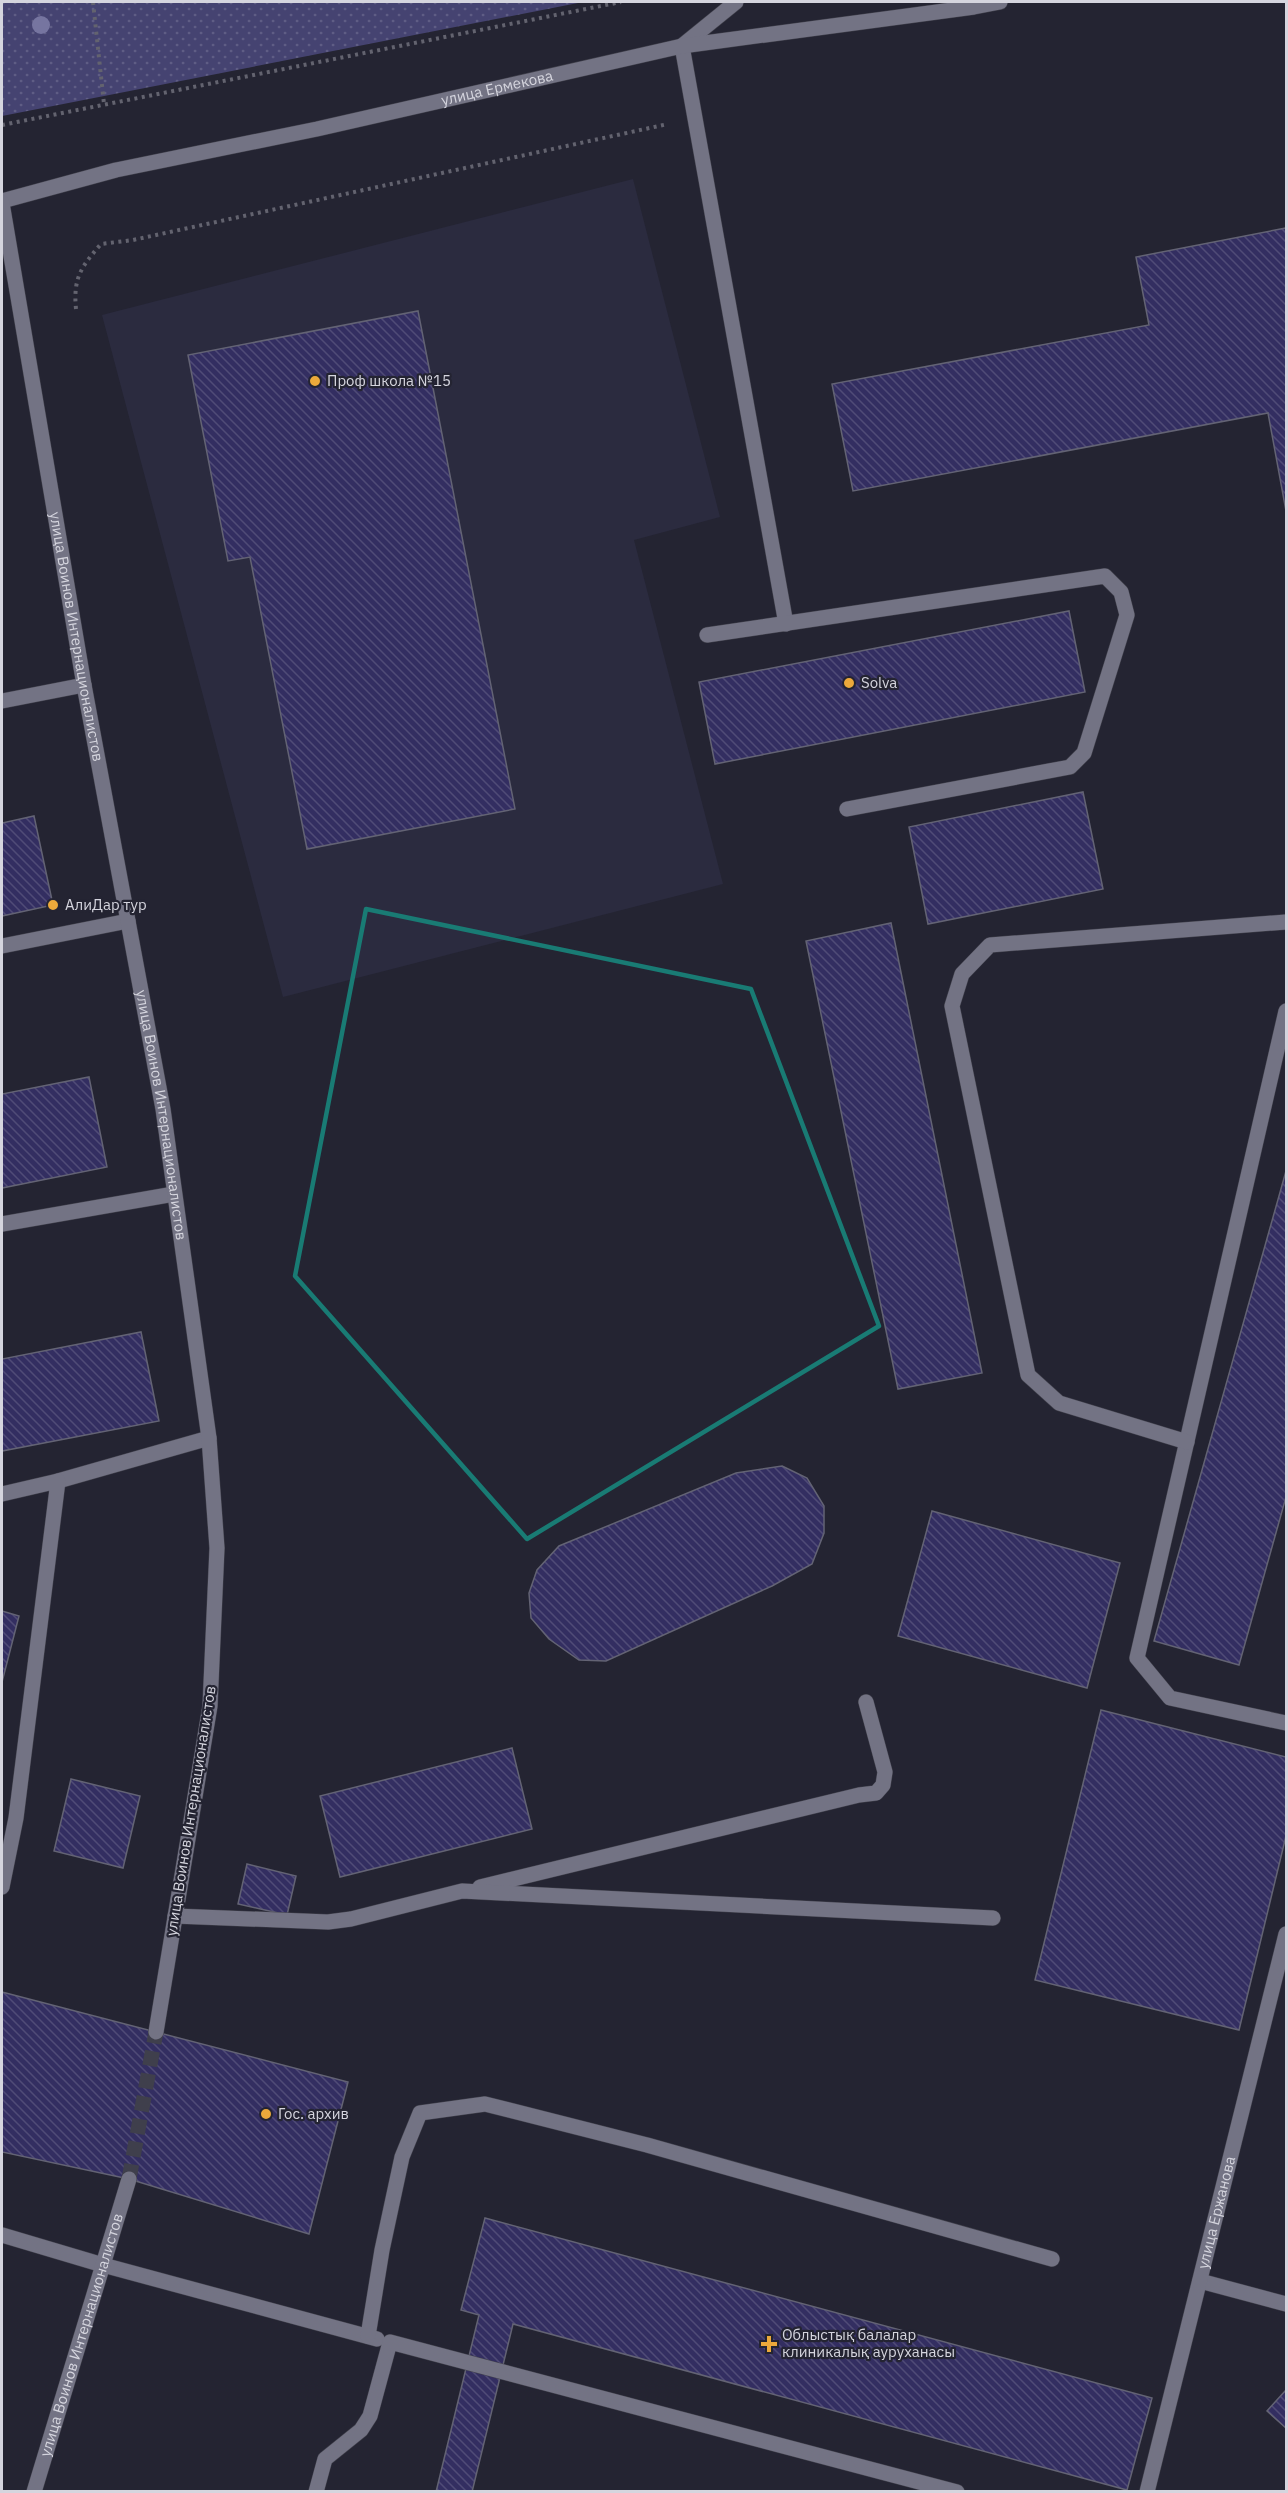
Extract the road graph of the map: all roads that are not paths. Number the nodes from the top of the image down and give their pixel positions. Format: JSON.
{"nodes":[{"id":1,"x":736,"y":2,"type":"edge"},
{"id":2,"x":1000,"y":2,"type":"edge"},
{"id":3,"x":974,"y":4,"type":"edge"},
{"id":4,"x":682,"y":46,"type":"junction"},
{"id":5,"x":2,"y":202,"type":"edge"},
{"id":6,"x":786,"y":624,"type":"junction"},
{"id":7,"x":707,"y":635,"type":"dead end"},
{"id":8,"x":84,"y":685,"type":"junction"},
{"id":9,"x":2,"y":701,"type":"edge"},
{"id":10,"x":847,"y":810,"type":"dead end"},
{"id":11,"x":128,"y":921,"type":"junction"},
{"id":12,"x":1287,"y":922,"type":"edge"},
{"id":13,"x":2,"y":946,"type":"edge"},
{"id":14,"x":1287,"y":1011,"type":"edge"},
{"id":15,"x":174,"y":1194,"type":"junction"},
{"id":16,"x":2,"y":1224,"type":"edge"},
{"id":17,"x":208,"y":1437,"type":"junction"},
{"id":18,"x":1187,"y":1442,"type":"junction"},
{"id":19,"x":58,"y":1481,"type":"junction"},
{"id":20,"x":2,"y":1494,"type":"edge"},
{"id":21,"x":866,"y":1702,"type":"dead end"},
{"id":22,"x":1287,"y":1723,"type":"edge"},
{"id":23,"x":2,"y":1887,"type":"edge"},
{"id":24,"x":462,"y":1891,"type":"junction"},
{"id":25,"x":175,"y":1916,"type":"junction"},
{"id":26,"x":993,"y":1918,"type":"dead end"},
{"id":27,"x":1287,"y":1934,"type":"edge"},
{"id":28,"x":156,"y":2032,"type":"tunnel mouth"},
{"id":29,"x":129,"y":2179,"type":"tunnel mouth"},
{"id":30,"x":2,"y":2235,"type":"edge"},
{"id":31,"x":1052,"y":2259,"type":"dead end"},
{"id":32,"x":103,"y":2265,"type":"junction"},
{"id":33,"x":1200,"y":2281,"type":"junction"},
{"id":34,"x":1287,"y":2304,"type":"edge"},
{"id":35,"x":368,"y":2336,"type":"junction"},
{"id":36,"x":390,"y":2342,"type":"junction"},
{"id":37,"x":34,"y":2492,"type":"edge"},
{"id":38,"x":316,"y":2492,"type":"edge"},
{"id":39,"x":957,"y":2492,"type":"edge"},
{"id":40,"x":1147,"y":2492,"type":"edge"}],
"edges":[{"from":1,"to":4,"type":"main road"},
{"from":2,"to":3,"type":"main road","name":"улица Ермекова"},
{"from":3,"to":4,"type":"main road","name":"улица Ермекова"},
{"from":4,"to":5,"type":"main road","name":"улица Ермекова"},
{"from":4,"to":6,"type":"main road"},
{"from":5,"to":8,"type":"main road","name":"улица Воинов Интернационалистов"},
{"from":6,"to":7,"type":"main road"},
{"from":6,"to":10,"type":"main road"},
{"from":8,"to":9,"type":"main road"},
{"from":8,"to":11,"type":"main road","name":"улица Воинов Интернационалистов"},
{"from":11,"to":13,"type":"main road"},
{"from":11,"to":15,"type":"main road","name":"улица Воинов Интернационалистов"},
{"from":12,"to":18,"type":"main road"},
{"from":14,"to":18,"type":"main road"},
{"from":15,"to":16,"type":"main road"},
{"from":15,"to":17,"type":"main road","name":"улица Воинов Интернационалистов"},
{"from":17,"to":19,"type":"main road"},
{"from":17,"to":25,"type":"main road","name":"улица Воинов Интернационалистов"},
{"from":18,"to":22,"type":"main road"},
{"from":19,"to":20,"type":"main road"},
{"from":19,"to":23,"type":"main road"},
{"from":21,"to":24,"type":"main road"},
{"from":24,"to":25,"type":"main road"},
{"from":24,"to":26,"type":"main road"},
{"from":25,"to":28,"type":"main road","name":"улица Воинов Интернационалистов"},
{"from":27,"to":33,"type":"main road","name":"улица Ержанова"},
{"from":29,"to":32,"type":"main road","name":"улица Воинов Интернационалистов"},
{"from":30,"to":32,"type":"main road"},
{"from":31,"to":35,"type":"main road"},
{"from":32,"to":35,"type":"main road"},
{"from":32,"to":37,"type":"main road","name":"улица Воинов Интернационалистов"},
{"from":33,"to":34,"type":"main road"},
{"from":33,"to":40,"type":"main road","name":"улица Ержанова"},
{"from":35,"to":36,"type":"main road"},
{"from":36,"to":38,"type":"main road"},
{"from":36,"to":39,"type":"main road"}]}
